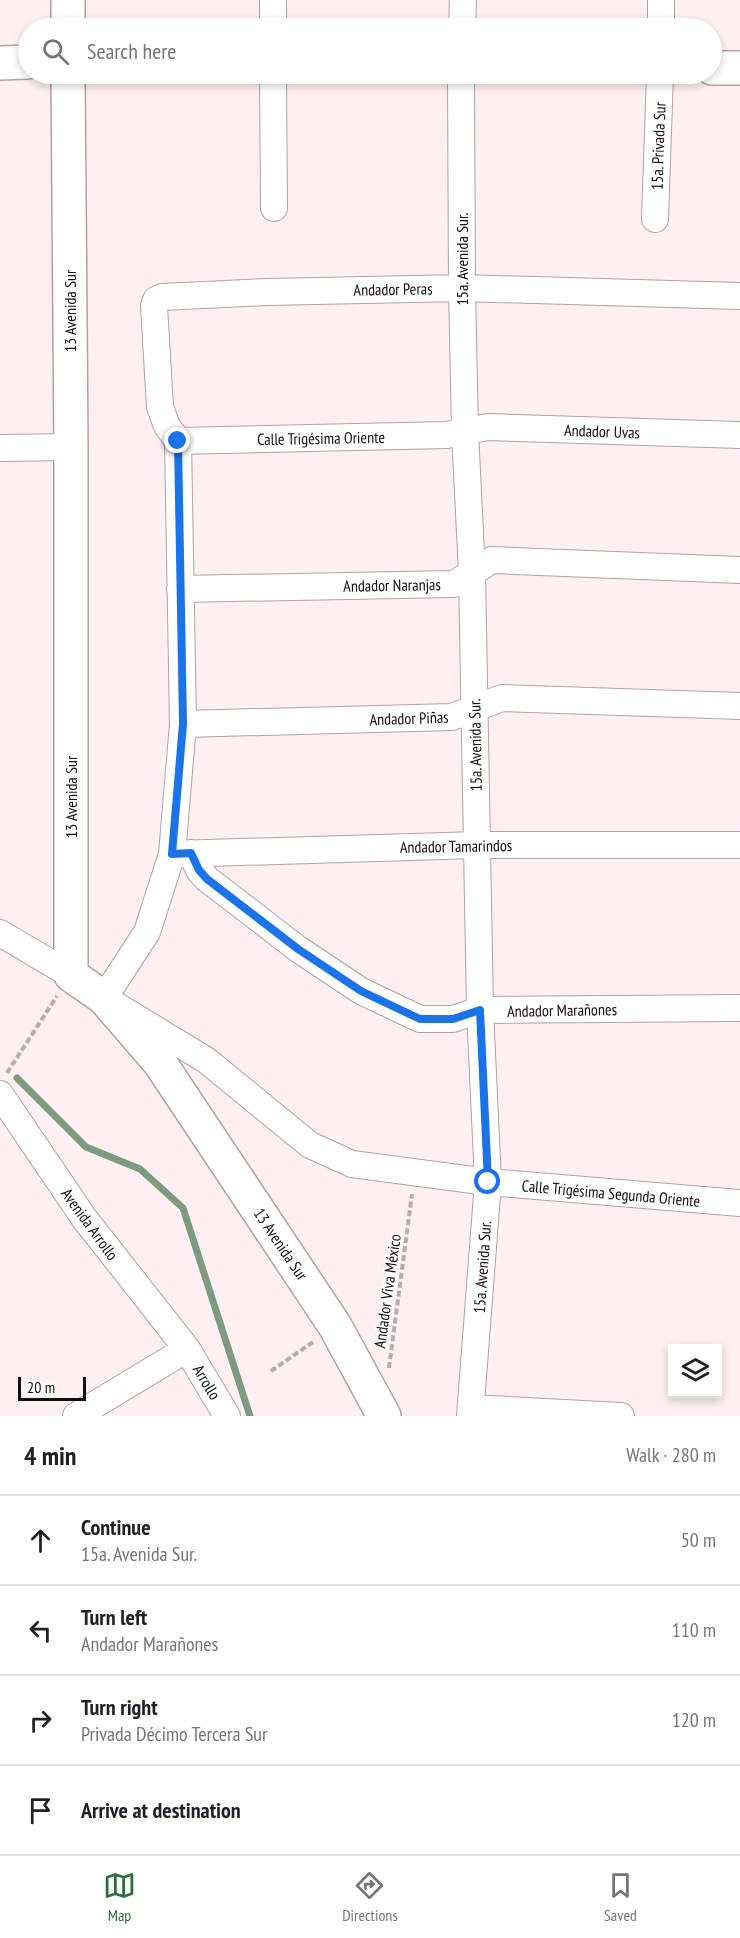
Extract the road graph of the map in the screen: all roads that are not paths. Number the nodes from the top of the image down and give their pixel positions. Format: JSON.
{"nodes":[{"id":1,"x":68,"y":0,"type":"edge"},
{"id":2,"x":273,"y":0,"type":"edge"},
{"id":3,"x":463,"y":0,"type":"edge"},
{"id":4,"x":661,"y":0,"type":"edge"},
{"id":5,"x":68,"y":18,"type":"edge"},
{"id":6,"x":273,"y":18,"type":"edge"},
{"id":7,"x":462,"y":18,"type":"edge"},
{"id":8,"x":661,"y":18,"type":"edge"},
{"id":9,"x":18,"y":62,"type":"edge"},
{"id":10,"x":0,"y":63,"type":"edge"},
{"id":11,"x":722,"y":68,"type":"edge"},
{"id":12,"x":740,"y":68,"type":"edge"},
{"id":13,"x":68,"y":84,"type":"edge"},
{"id":14,"x":273,"y":84,"type":"edge"},
{"id":15,"x":461,"y":84,"type":"edge"},
{"id":16,"x":660,"y":84,"type":"edge"},
{"id":17,"x":274,"y":208,"type":"dead end"},
{"id":18,"x":656,"y":219,"type":"dead end"},
{"id":19,"x":462,"y":288,"type":"junction"},
{"id":20,"x":740,"y":296,"type":"edge"},
{"id":21,"x":465,"y":432,"type":"junction"},
{"id":22,"x":740,"y":435,"type":"edge"},
{"id":23,"x":178,"y":441,"type":"junction"},
{"id":24,"x":71,"y":447,"type":"junction"},
{"id":25,"x":0,"y":448,"type":"edge"},
{"id":26,"x":740,"y":570,"type":"edge"},
{"id":27,"x":472,"y":573,"type":"junction"},
{"id":28,"x":180,"y":589,"type":"junction"},
{"id":29,"x":740,"y":706,"type":"edge"},
{"id":30,"x":475,"y":710,"type":"junction"},
{"id":31,"x":183,"y":724,"type":"junction"},
{"id":32,"x":477,"y":845,"type":"junction"},
{"id":33,"x":740,"y":845,"type":"edge"},
{"id":34,"x":182,"y":853,"type":"junction"},
{"id":35,"x":0,"y":933,"type":"edge"},
{"id":36,"x":71,"y":975,"type":"junction"},
{"id":37,"x":104,"y":998,"type":"junction"},
{"id":38,"x":740,"y":1008,"type":"edge"},
{"id":39,"x":480,"y":1010,"type":"junction"},
{"id":40,"x":2,"y":1087,"type":"edge"},
{"id":41,"x":488,"y":1182,"type":"junction"},
{"id":42,"x":740,"y":1203,"type":"edge"},
{"id":43,"x":187,"y":1349,"type":"junction"},
{"id":44,"x":103,"y":1409,"type":"edge"},
{"id":45,"x":471,"y":1412,"type":"edge"},
{"id":46,"x":384,"y":1415,"type":"edge"},
{"id":47,"x":76,"y":1416,"type":"edge"},
{"id":48,"x":227,"y":1416,"type":"edge"},
{"id":49,"x":621,"y":1416,"type":"edge"}],
"edges":[{"from":1,"to":5,"type":"street"},
{"from":2,"to":6,"type":"street"},
{"from":3,"to":7,"type":"street"},
{"from":4,"to":8,"type":"street"},
{"from":9,"to":10,"type":"street"},
{"from":11,"to":12,"type":"street"},
{"from":13,"to":24,"type":"street","name":"13 Avenida Sur"},
{"from":14,"to":17,"type":"street"},
{"from":15,"to":19,"type":"street","name":"15a. Avenida Sur."},
{"from":16,"to":18,"type":"street","name":"15a. Privada Sur"},
{"from":19,"to":20,"type":"street","name":"Andador Peras"},
{"from":19,"to":21,"type":"street","name":"15a. Avenida Sur."},
{"from":19,"to":23,"type":"street","name":"Andador Peras"},
{"from":21,"to":22,"type":"street","name":"Andador Uvas"},
{"from":21,"to":23,"type":"street","name":"Calle Trigésima Oriente"},
{"from":21,"to":27,"type":"street","name":"15a. Avenida Sur."},
{"from":23,"to":28,"type":"street"},
{"from":24,"to":25,"type":"street"},
{"from":24,"to":36,"type":"street","name":"13 Avenida Sur"},
{"from":26,"to":27,"type":"street","name":"Andador Naranjas"},
{"from":27,"to":28,"type":"street","name":"Andador Naranjas"},
{"from":27,"to":30,"type":"street","name":"15a. Avenida Sur."},
{"from":28,"to":31,"type":"street"},
{"from":29,"to":30,"type":"street","name":"Andador Piñas"},
{"from":30,"to":31,"type":"street","name":"Andador Piñas"},
{"from":30,"to":32,"type":"street","name":"15a. Avenida Sur."},
{"from":31,"to":34,"type":"street"},
{"from":32,"to":33,"type":"street","name":"Andador Tamarindos"},
{"from":32,"to":34,"type":"street","name":"Andador Tamarindos"},
{"from":32,"to":39,"type":"street","name":"15a. Avenida Sur."},
{"from":34,"to":37,"type":"street"},
{"from":34,"to":39,"type":"street","name":"Andador Marañones"},
{"from":35,"to":36,"type":"street"},
{"from":36,"to":37,"type":"street","name":"13 Avenida Sur"},
{"from":37,"to":41,"type":"street","name":"Calle Trigésima Segunda Oriente"},
{"from":37,"to":46,"type":"street","name":"13 Avenida Sur"},
{"from":38,"to":39,"type":"street","name":"Andador Marañones"},
{"from":39,"to":41,"type":"street","name":"15a. Avenida Sur."},
{"from":40,"to":43,"type":"street","name":"Avenida Arrollo"},
{"from":41,"to":42,"type":"street","name":"Calle Trigésima Segunda Oriente"},
{"from":41,"to":45,"type":"street","name":"15a. Avenida Sur."},
{"from":43,"to":44,"type":"street"},
{"from":43,"to":48,"type":"street","name":"Arrollo"},
{"from":44,"to":47,"type":"street"},
{"from":45,"to":49,"type":"street"}]}
